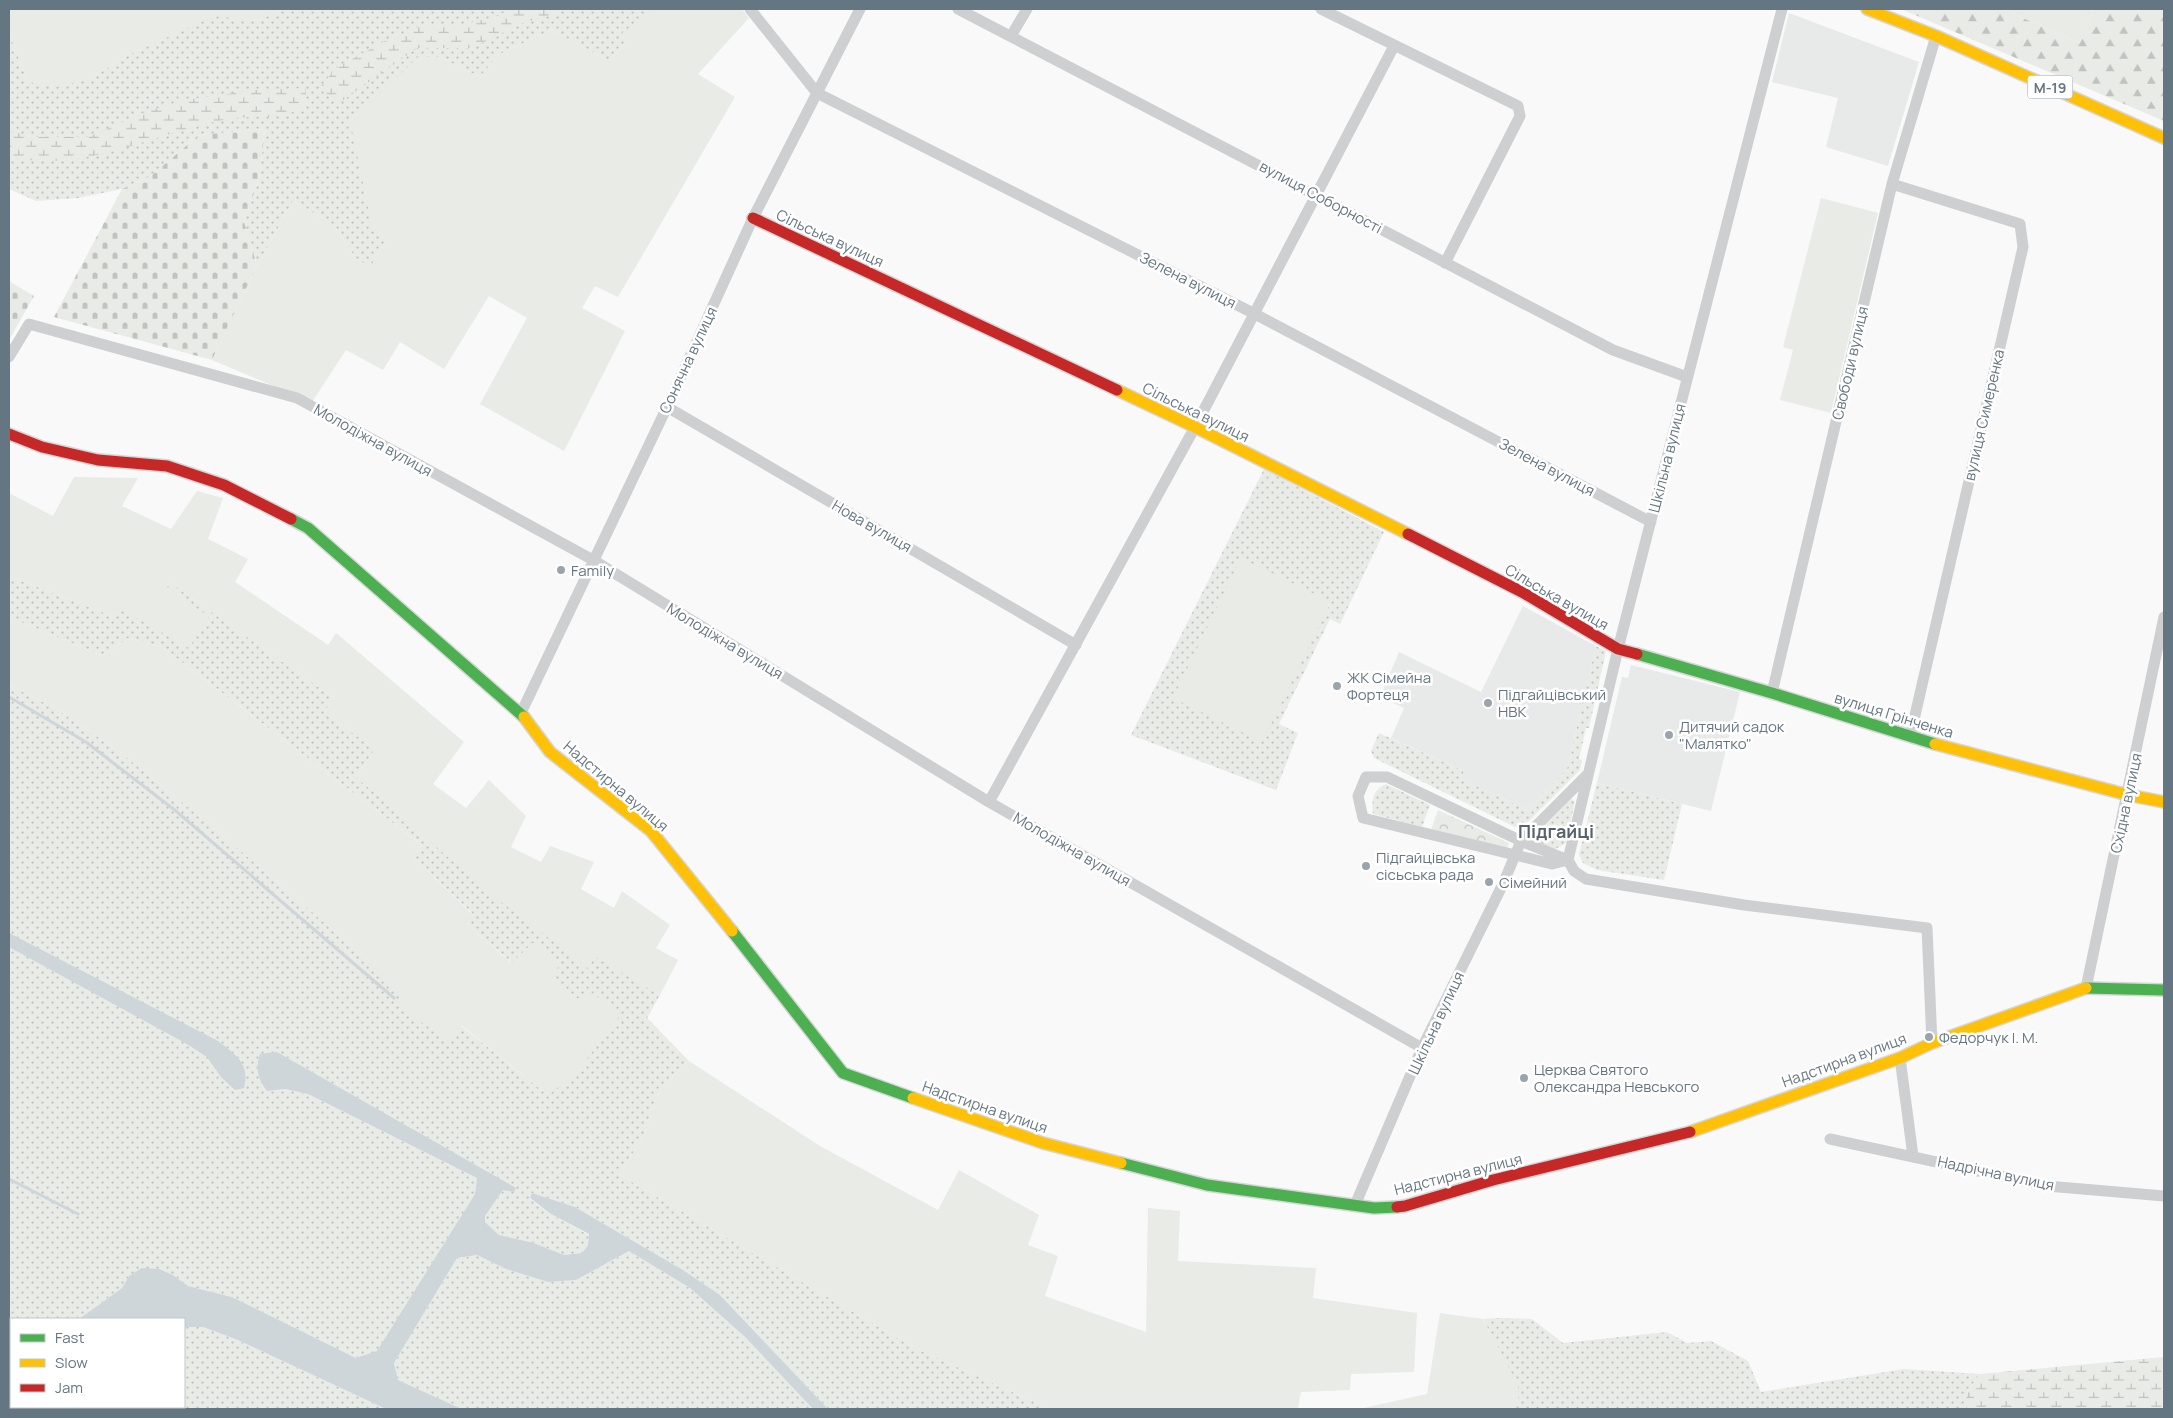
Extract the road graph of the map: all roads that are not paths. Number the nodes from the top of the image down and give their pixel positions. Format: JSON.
{"nodes":[{"id":1,"x":750,"y":9,"type":"edge"},
{"id":2,"x":860,"y":9,"type":"edge"},
{"id":3,"x":958,"y":9,"type":"edge"},
{"id":4,"x":1027,"y":9,"type":"edge"},
{"id":5,"x":1322,"y":9,"type":"edge"},
{"id":6,"x":1782,"y":9,"type":"edge"},
{"id":7,"x":1867,"y":9,"type":"edge"},
{"id":8,"x":1011,"y":36,"type":"junction"},
{"id":9,"x":1936,"y":36,"type":"junction"},
{"id":10,"x":1394,"y":46,"type":"junction"},
{"id":11,"x":817,"y":93,"type":"junction"},
{"id":12,"x":2164,"y":138,"type":"edge"},
{"id":13,"x":1892,"y":184,"type":"junction"},
{"id":14,"x":1316,"y":194,"type":"junction"},
{"id":15,"x":753,"y":218,"type":"junction"},
{"id":16,"x":1445,"y":263,"type":"junction"},
{"id":17,"x":1253,"y":313,"type":"junction"},
{"id":18,"x":9,"y":357,"type":"edge"},
{"id":19,"x":1688,"y":377,"type":"junction"},
{"id":20,"x":667,"y":408,"type":"junction"},
{"id":21,"x":1195,"y":427,"type":"junction"},
{"id":22,"x":9,"y":434,"type":"edge"},
{"id":23,"x":1651,"y":522,"type":"junction"},
{"id":24,"x":593,"y":560,"type":"junction"},
{"id":25,"x":2164,"y":617,"type":"edge"},
{"id":26,"x":1076,"y":645,"type":"junction"},
{"id":27,"x":1618,"y":649,"type":"junction"},
{"id":28,"x":1772,"y":693,"type":"junction"},
{"id":29,"x":521,"y":713,"type":"junction"},
{"id":30,"x":1910,"y":737,"type":"junction"},
{"id":31,"x":1589,"y":773,"type":"junction"},
{"id":32,"x":2128,"y":795,"type":"junction"},
{"id":33,"x":989,"y":802,"type":"junction"},
{"id":34,"x":2164,"y":802,"type":"edge"},
{"id":35,"x":1521,"y":841,"type":"junction"},
{"id":36,"x":1515,"y":857,"type":"junction"},
{"id":37,"x":1568,"y":860,"type":"junction"},
{"id":38,"x":2086,"y":988,"type":"junction"},
{"id":39,"x":2164,"y":990,"type":"edge"},
{"id":40,"x":1932,"y":1043,"type":"junction"},
{"id":41,"x":1422,"y":1048,"type":"junction"},
{"id":42,"x":1900,"y":1058,"type":"junction"},
{"id":43,"x":1830,"y":1139,"type":"dead end"},
{"id":44,"x":1913,"y":1156,"type":"junction"},
{"id":45,"x":2164,"y":1196,"type":"edge"},
{"id":46,"x":1354,"y":1205,"type":"junction"}],
"edges":[{"from":1,"to":11,"type":"street","name":"Зелена вулиця"},
{"from":2,"to":11,"type":"street","name":"Сонячна вулиця"},
{"from":3,"to":8,"type":"street","name":"вулиця Соборності"},
{"from":4,"to":8,"type":"street"},
{"from":5,"to":10,"type":"street"},
{"from":6,"to":19,"type":"street","name":"Шкільна вулиця"},
{"from":7,"to":9,"type":"main road","number":"М-19"},
{"from":8,"to":14,"type":"street","name":"вулиця Соборності"},
{"from":9,"to":12,"type":"main road","number":"М-19"},
{"from":9,"to":13,"type":"street","name":"Свободи вулиця"},
{"from":10,"to":14,"type":"street"},
{"from":10,"to":16,"type":"street"},
{"from":11,"to":15,"type":"street","name":"Сонячна вулиця"},
{"from":11,"to":17,"type":"street","name":"Зелена вулиця"},
{"from":13,"to":28,"type":"street","name":"Свободи вулиця"},
{"from":13,"to":30,"type":"street","name":"вулиця Симеренка"},
{"from":14,"to":16,"type":"street","name":"вулиця Соборності"},
{"from":14,"to":17,"type":"street"},
{"from":15,"to":20,"type":"street","name":"Сонячна вулиця"},
{"from":15,"to":21,"type":"main road","name":"Сільська вулиця"},
{"from":16,"to":19,"type":"street","name":"вулиця Соборності"},
{"from":17,"to":21,"type":"street"},
{"from":17,"to":23,"type":"street","name":"Зелена вулиця"},
{"from":18,"to":24,"type":"street","name":"Молодіжна вулиця"},
{"from":19,"to":23,"type":"street","name":"Шкільна вулиця"},
{"from":20,"to":24,"type":"street","name":"Сонячна вулиця"},
{"from":20,"to":26,"type":"street","name":"Нова вулиця"},
{"from":21,"to":26,"type":"street"},
{"from":21,"to":27,"type":"main road","name":"Сільська вулиця"},
{"from":22,"to":29,"type":"main road","name":"Надстирна вулиця"},
{"from":23,"to":27,"type":"street","name":"Шкільна вулиця"},
{"from":24,"to":29,"type":"street","name":"Сонячна вулиця"},
{"from":24,"to":33,"type":"street","name":"Молодіжна вулиця"},
{"from":25,"to":32,"type":"street","name":"Східна вулиця"},
{"from":26,"to":33,"type":"street"},
{"from":27,"to":28,"type":"main road","name":"вулиця Грінченка"},
{"from":27,"to":31,"type":"street","name":"Шкільна вулиця"},
{"from":28,"to":30,"type":"main road","name":"вулиця Грінченка"},
{"from":29,"to":46,"type":"main road","name":"Надстирна вулиця"},
{"from":30,"to":32,"type":"main road","name":"вулиця Грінченка"},
{"from":31,"to":35,"type":"street"},
{"from":31,"to":37,"type":"street","name":"Шкільна вулиця"},
{"from":32,"to":34,"type":"main road","name":"вулиця Грінченка"},
{"from":32,"to":38,"type":"street","name":"Східна вулиця"},
{"from":33,"to":41,"type":"street","name":"Молодіжна вулиця"},
{"from":35,"to":36,"type":"street","name":"Шкільна вулиця"},
{"from":35,"to":36,"type":"street"},
{"from":35,"to":37,"type":"street"},
{"from":36,"to":37,"type":"street"},
{"from":36,"to":41,"type":"street","name":"Шкільна вулиця"},
{"from":37,"to":40,"type":"street"},
{"from":38,"to":39,"type":"main road","name":"Надстирна вулиця"},
{"from":38,"to":40,"type":"main road","name":"Надстирна вулиця"},
{"from":40,"to":42,"type":"main road","name":"Надстирна вулиця"},
{"from":41,"to":46,"type":"street","name":"Шкільна вулиця"},
{"from":42,"to":44,"type":"street"},
{"from":42,"to":46,"type":"main road","name":"Надстирна вулиця"},
{"from":43,"to":44,"type":"street","name":"Надрічна вулиця"},
{"from":44,"to":45,"type":"street","name":"Надрічна вулиця"}]}
